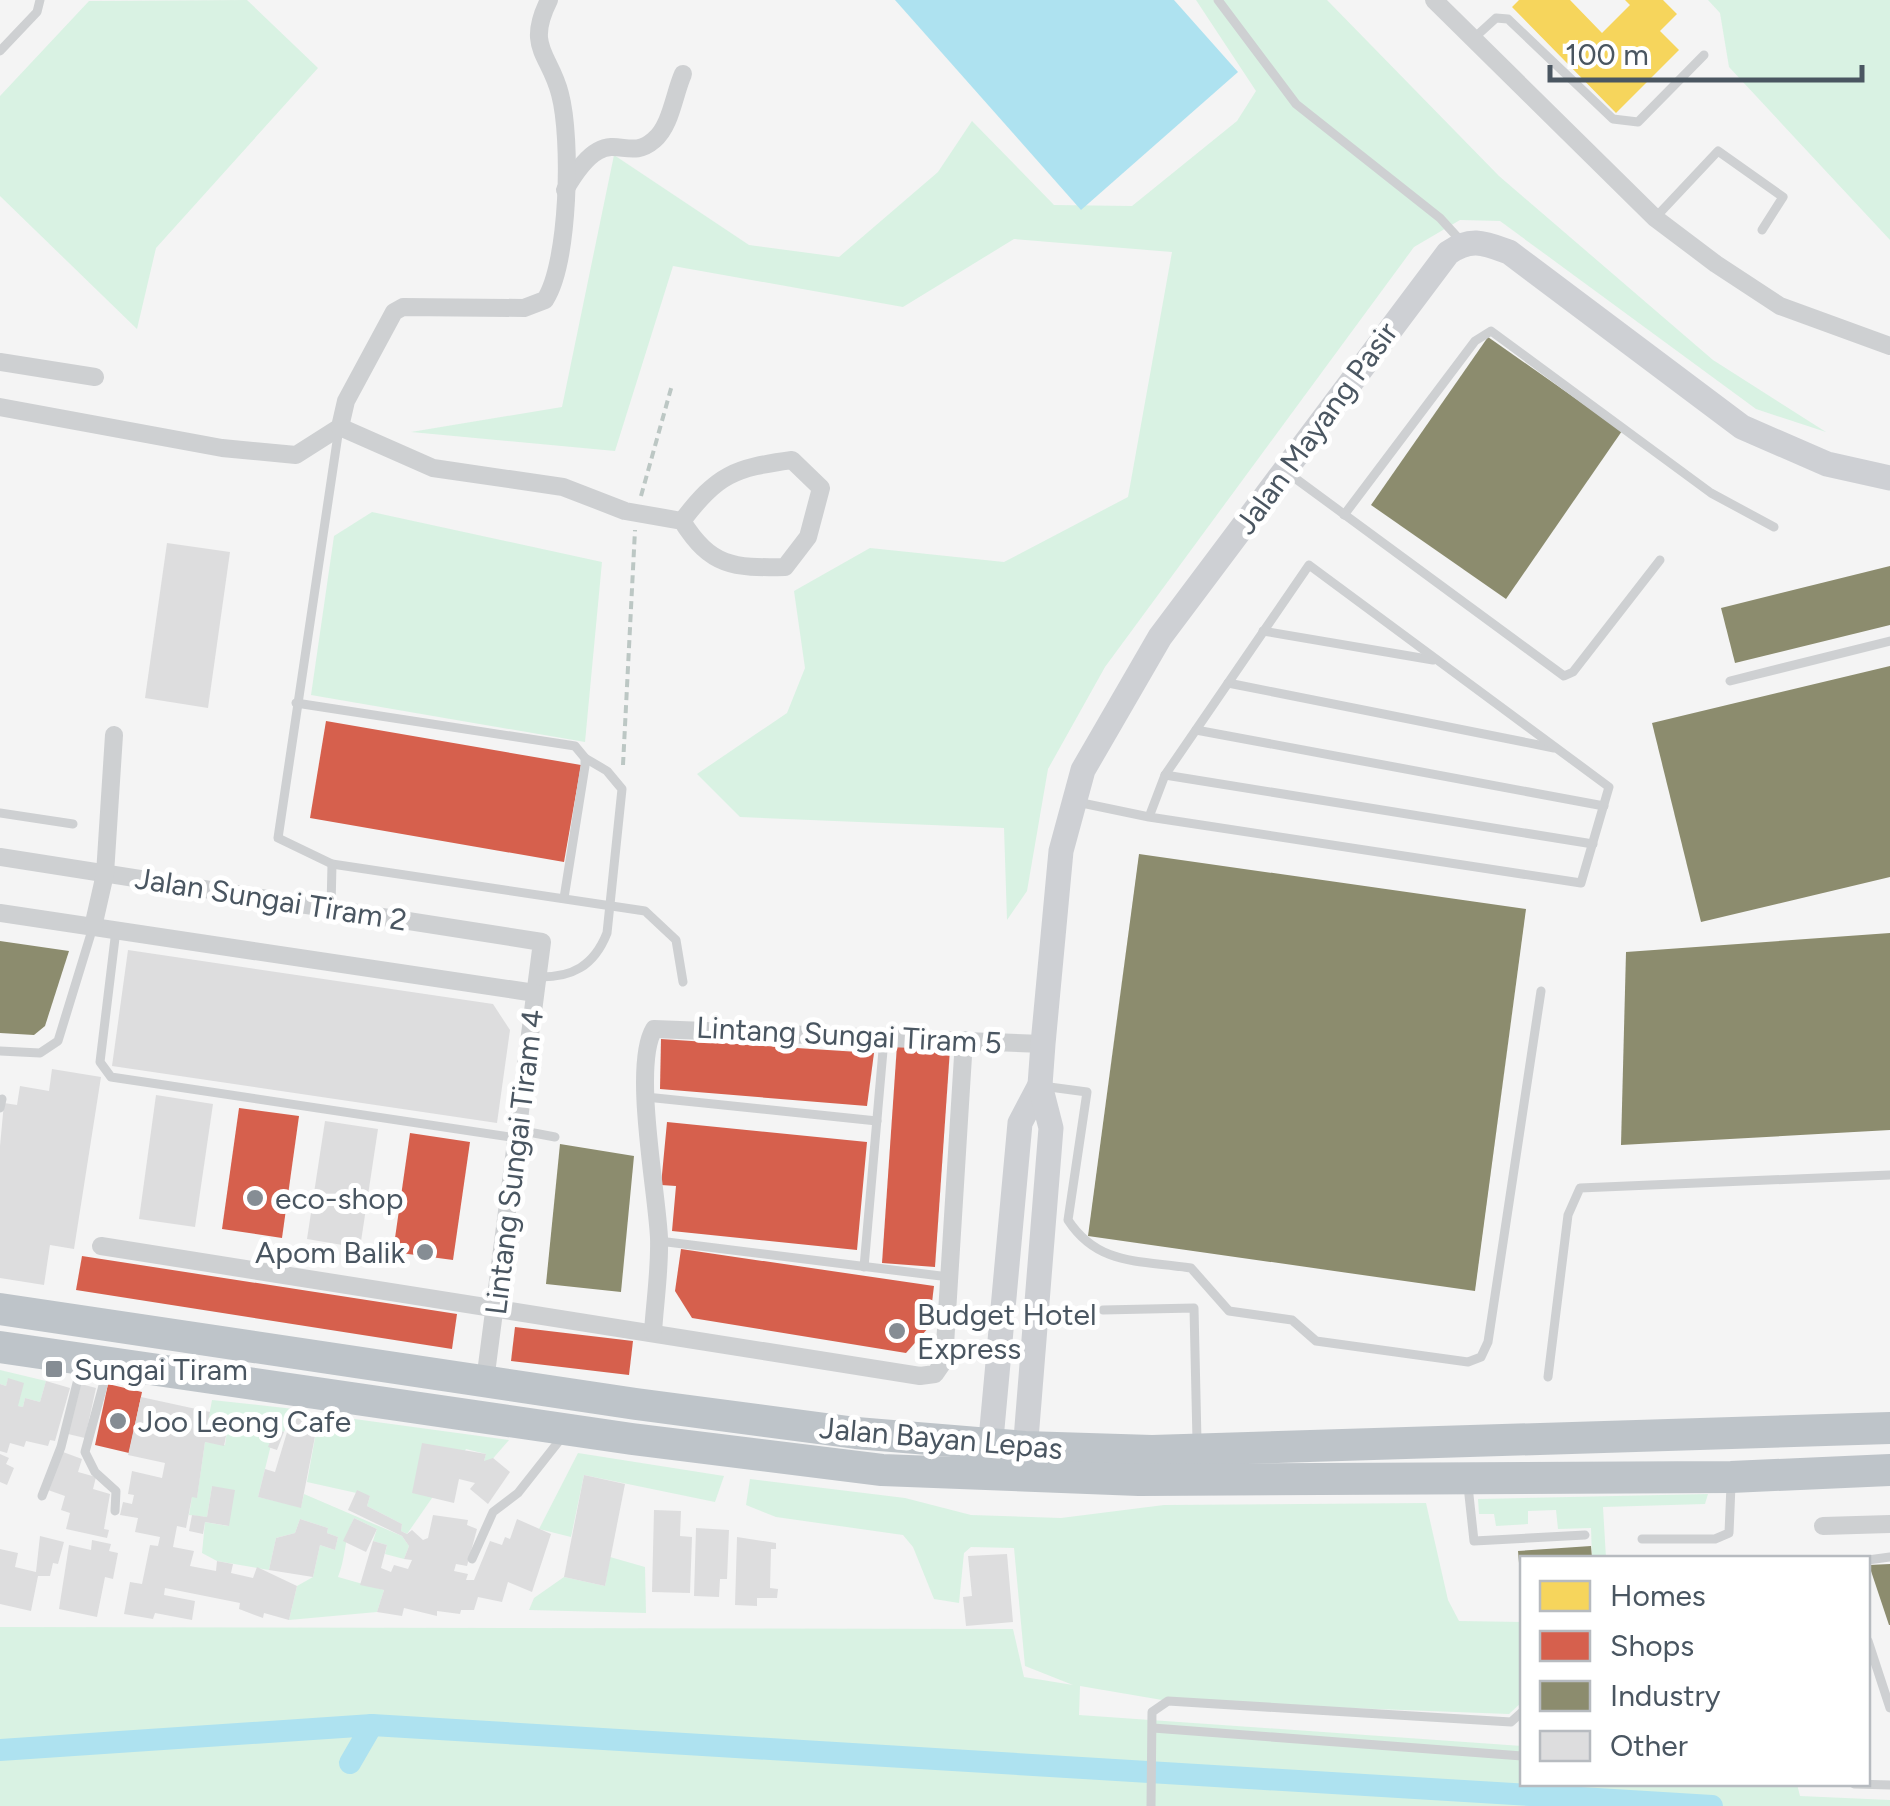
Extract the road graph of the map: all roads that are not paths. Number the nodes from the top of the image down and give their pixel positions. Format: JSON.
{"nodes":[{"id":1,"x":40,"y":0,"type":"edge"},
{"id":2,"x":550,"y":0,"type":"edge"},
{"id":3,"x":1218,"y":0,"type":"edge"},
{"id":4,"x":1434,"y":0,"type":"edge"},
{"id":5,"x":1473,"y":39,"type":"junction"},
{"id":6,"x":0,"y":51,"type":"edge"},
{"id":7,"x":1704,"y":55,"type":"dead end"},
{"id":8,"x":683,"y":74,"type":"dead end"},
{"id":9,"x":565,"y":191,"type":"junction"},
{"id":10,"x":1656,"y":218,"type":"junction"},
{"id":11,"x":1762,"y":230,"type":"dead end"},
{"id":12,"x":1463,"y":243,"type":"junction"},
{"id":13,"x":1890,"y":346,"type":"edge"},
{"id":14,"x":0,"y":362,"type":"edge"},
{"id":15,"x":95,"y":376,"type":"dead end"},
{"id":16,"x":0,"y":407,"type":"edge"},
{"id":17,"x":340,"y":427,"type":"junction"},
{"id":18,"x":1286,"y":472,"type":"junction"},
{"id":19,"x":1890,"y":478,"type":"edge"},
{"id":20,"x":1344,"y":515,"type":"junction"},
{"id":21,"x":682,"y":521,"type":"junction"},
{"id":22,"x":1774,"y":526,"type":"dead end"},
{"id":23,"x":1660,"y":560,"type":"dead end"},
{"id":24,"x":1264,"y":631,"type":"junction"},
{"id":25,"x":1890,"y":641,"type":"edge"},
{"id":26,"x":1438,"y":661,"type":"junction"},
{"id":27,"x":1730,"y":680,"type":"dead end"},
{"id":28,"x":1228,"y":683,"type":"junction"},
{"id":29,"x":296,"y":703,"type":"junction"},
{"id":30,"x":1196,"y":730,"type":"junction"},
{"id":31,"x":114,"y":735,"type":"dead end"},
{"id":32,"x":1556,"y":748,"type":"junction"},
{"id":33,"x":585,"y":758,"type":"junction"},
{"id":34,"x":1166,"y":775,"type":"junction"},
{"id":35,"x":1074,"y":802,"type":"junction"},
{"id":36,"x":1604,"y":806,"type":"junction"},
{"id":37,"x":0,"y":813,"type":"edge"},
{"id":38,"x":1149,"y":816,"type":"junction"},
{"id":39,"x":73,"y":824,"type":"dead end"},
{"id":40,"x":1593,"y":844,"type":"junction"},
{"id":41,"x":0,"y":857,"type":"edge"},
{"id":42,"x":332,"y":864,"type":"junction"},
{"id":43,"x":106,"y":874,"type":"junction"},
{"id":44,"x":564,"y":898,"type":"junction"},
{"id":45,"x":608,"y":904,"type":"junction"},
{"id":46,"x":331,"y":908,"type":"junction"},
{"id":47,"x":0,"y":913,"type":"edge"},
{"id":48,"x":94,"y":927,"type":"junction"},
{"id":49,"x":116,"y":930,"type":"junction"},
{"id":50,"x":542,"y":942,"type":"joint"},
{"id":51,"x":682,"y":982,"type":"dead end"},
{"id":52,"x":536,"y":985,"type":"junction"},
{"id":53,"x":1541,"y":991,"type":"dead end"},
{"id":54,"x":884,"y":1036,"type":"junction"},
{"id":55,"x":964,"y":1040,"type":"junction"},
{"id":56,"x":1043,"y":1044,"type":"junction"},
{"id":57,"x":0,"y":1051,"type":"edge"},
{"id":58,"x":1040,"y":1085,"type":"junction"},
{"id":59,"x":646,"y":1097,"type":"junction"},
{"id":60,"x":876,"y":1121,"type":"junction"},
{"id":61,"x":517,"y":1134,"type":"junction"},
{"id":62,"x":555,"y":1137,"type":"dead end"},
{"id":63,"x":1890,"y":1175,"type":"edge"},
{"id":64,"x":659,"y":1241,"type":"junction"},
{"id":65,"x":100,"y":1246,"type":"dead end"},
{"id":66,"x":864,"y":1266,"type":"junction"},
{"id":67,"x":949,"y":1277,"type":"junction"},
{"id":68,"x":0,"y":1309,"type":"edge"},
{"id":69,"x":494,"y":1310,"type":"junction"},
{"id":70,"x":1103,"y":1310,"type":"dead end"},
{"id":71,"x":654,"y":1332,"type":"junction"},
{"id":72,"x":0,"y":1347,"type":"edge"},
{"id":73,"x":96,"y":1361,"type":"junction"},
{"id":74,"x":1548,"y":1377,"type":"dead end"},
{"id":75,"x":486,"y":1381,"type":"junction"},
{"id":76,"x":1890,"y":1428,"type":"edge"},
{"id":77,"x":568,"y":1430,"type":"junction"},
{"id":78,"x":61,"y":1446,"type":"junction"},
{"id":79,"x":1198,"y":1449,"type":"junction"},
{"id":80,"x":85,"y":1452,"type":"junction"},
{"id":81,"x":989,"y":1460,"type":"junction"},
{"id":82,"x":1024,"y":1463,"type":"junction"},
{"id":83,"x":882,"y":1470,"type":"junction"},
{"id":84,"x":1890,"y":1470,"type":"edge"},
{"id":85,"x":1467,"y":1475,"type":"junction"},
{"id":86,"x":1731,"y":1477,"type":"junction"},
{"id":87,"x":1139,"y":1480,"type":"junction"},
{"id":88,"x":42,"y":1496,"type":"dead end"},
{"id":89,"x":115,"y":1511,"type":"dead end"},
{"id":90,"x":1890,"y":1524,"type":"edge"},
{"id":91,"x":1824,"y":1526,"type":"dead end"},
{"id":92,"x":1585,"y":1535,"type":"dead end"},
{"id":93,"x":1642,"y":1539,"type":"dead end"},
{"id":94,"x":472,"y":1559,"type":"dead end"},
{"id":95,"x":1870,"y":1647,"type":"edge"},
{"id":96,"x":1890,"y":1708,"type":"edge"},
{"id":97,"x":1520,"y":1714,"type":"edge"},
{"id":98,"x":1153,"y":1728,"type":"junction"},
{"id":99,"x":1520,"y":1756,"type":"edge"},
{"id":100,"x":1151,"y":1806,"type":"edge"}],
"edges":[{"from":1,"to":6,"type":"lane"},
{"from":2,"to":9,"type":"street"},
{"from":3,"to":12,"type":"lane"},
{"from":4,"to":5,"type":"street"},
{"from":5,"to":7,"type":"lane"},
{"from":5,"to":10,"type":"street"},
{"from":8,"to":9,"type":"street"},
{"from":9,"to":17,"type":"street"},
{"from":10,"to":11,"type":"lane"},
{"from":10,"to":13,"type":"street"},
{"from":12,"to":18,"type":"street","name":"Jalan Mayang Pasir"},
{"from":12,"to":19,"type":"street"},
{"from":14,"to":15,"type":"street"},
{"from":16,"to":17,"type":"street"},
{"from":17,"to":21,"type":"street"},
{"from":17,"to":29,"type":"lane"},
{"from":18,"to":20,"type":"lane"},
{"from":18,"to":35,"type":"street","name":"Jalan Mayang Pasir"},
{"from":20,"to":22,"type":"lane"},
{"from":20,"to":23,"type":"lane"},
{"from":21,"to":21,"type":"street"},
{"from":24,"to":26,"type":"lane"},
{"from":24,"to":26,"type":"lane"},
{"from":24,"to":28,"type":"lane"},
{"from":25,"to":27,"type":"lane"},
{"from":26,"to":32,"type":"lane"},
{"from":28,"to":30,"type":"lane"},
{"from":28,"to":32,"type":"lane"},
{"from":29,"to":33,"type":"lane"},
{"from":29,"to":42,"type":"lane"},
{"from":30,"to":34,"type":"lane"},
{"from":30,"to":36,"type":"lane"},
{"from":31,"to":43,"type":"street"},
{"from":32,"to":36,"type":"lane"},
{"from":33,"to":44,"type":"lane"},
{"from":33,"to":45,"type":"lane"},
{"from":34,"to":38,"type":"lane"},
{"from":34,"to":40,"type":"lane"},
{"from":35,"to":38,"type":"lane"},
{"from":35,"to":56,"type":"street","name":"Jalan Mayang Pasir"},
{"from":36,"to":40,"type":"lane"},
{"from":37,"to":39,"type":"lane"},
{"from":38,"to":40,"type":"lane"},
{"from":41,"to":43,"type":"street","name":"Jalan Sungai Tiram 2"},
{"from":42,"to":44,"type":"lane"},
{"from":42,"to":46,"type":"lane"},
{"from":43,"to":46,"type":"street","name":"Jalan Sungai Tiram 2"},
{"from":43,"to":48,"type":"street"},
{"from":44,"to":45,"type":"lane"},
{"from":45,"to":51,"type":"lane"},
{"from":45,"to":52,"type":"lane"},
{"from":46,"to":50,"type":"street","name":"Jalan Sungai Tiram 2"},
{"from":47,"to":48,"type":"street"},
{"from":48,"to":49,"type":"street"},
{"from":48,"to":57,"type":"lane"},
{"from":49,"to":52,"type":"street"},
{"from":49,"to":61,"type":"lane"},
{"from":50,"to":52,"type":"street","name":"Lintang Sungai Tiram 4"},
{"from":52,"to":61,"type":"street","name":"Lintang Sungai Tiram 4"},
{"from":53,"to":58,"type":"lane"},
{"from":54,"to":55,"type":"street","name":"Lintang Sungai Tiram 5"},
{"from":54,"to":59,"type":"street","name":"Lintang Sungai Tiram 5"},
{"from":54,"to":60,"type":"lane"},
{"from":55,"to":56,"type":"street","name":"Lintang Sungai Tiram 5"},
{"from":55,"to":67,"type":"street"},
{"from":56,"to":58,"type":"street","name":"Jalan Mayang Pasir"},
{"from":58,"to":81,"type":"street","name":"Jalan Mayang Pasir"},
{"from":58,"to":82,"type":"street","name":"Jalan Mayang Pasir"},
{"from":59,"to":60,"type":"lane"},
{"from":59,"to":64,"type":"street"},
{"from":60,"to":66,"type":"lane"},
{"from":61,"to":62,"type":"lane"},
{"from":61,"to":69,"type":"street","name":"Lintang Sungai Tiram 4"},
{"from":63,"to":74,"type":"lane"},
{"from":64,"to":66,"type":"lane"},
{"from":64,"to":71,"type":"street"},
{"from":65,"to":69,"type":"street"},
{"from":66,"to":67,"type":"lane"},
{"from":67,"to":71,"type":"street"},
{"from":68,"to":75,"type":"highway","name":"Jalan Bayan Lepas"},
{"from":69,"to":71,"type":"street"},
{"from":69,"to":75,"type":"street","name":"Lintang Sungai Tiram 4"},
{"from":70,"to":79,"type":"lane"},
{"from":72,"to":73,"type":"highway","name":"Jalan Bayan Lepas"},
{"from":73,"to":77,"type":"highway","name":"Jalan Bayan Lepas"},
{"from":73,"to":78,"type":"lane"},
{"from":73,"to":80,"type":"lane"},
{"from":75,"to":81,"type":"highway","name":"Jalan Bayan Lepas"},
{"from":76,"to":79,"type":"highway","name":"Jalan Bayan Lepas"},
{"from":77,"to":83,"type":"highway","name":"Jalan Bayan Lepas"},
{"from":77,"to":94,"type":"lane"},
{"from":78,"to":80,"type":"lane"},
{"from":78,"to":88,"type":"lane"},
{"from":79,"to":82,"type":"highway","name":"Jalan Bayan Lepas"},
{"from":80,"to":89,"type":"lane"},
{"from":81,"to":82,"type":"highway","name":"Jalan Bayan Lepas"},
{"from":81,"to":83,"type":"highway","name":"Jalan Bayan Lepas"},
{"from":82,"to":87,"type":"highway","name":"Jalan Bayan Lepas"},
{"from":83,"to":87,"type":"highway"},
{"from":84,"to":86,"type":"highway","name":"Jalan Bayan Lepas"},
{"from":85,"to":86,"type":"highway","name":"Jalan Bayan Lepas"},
{"from":85,"to":87,"type":"highway","name":"Jalan Bayan Lepas"},
{"from":85,"to":92,"type":"lane"},
{"from":86,"to":93,"type":"lane"},
{"from":90,"to":91,"type":"street"},
{"from":95,"to":96,"type":"lane"},
{"from":97,"to":98,"type":"lane"},
{"from":98,"to":99,"type":"lane"},
{"from":98,"to":100,"type":"lane"}]}
